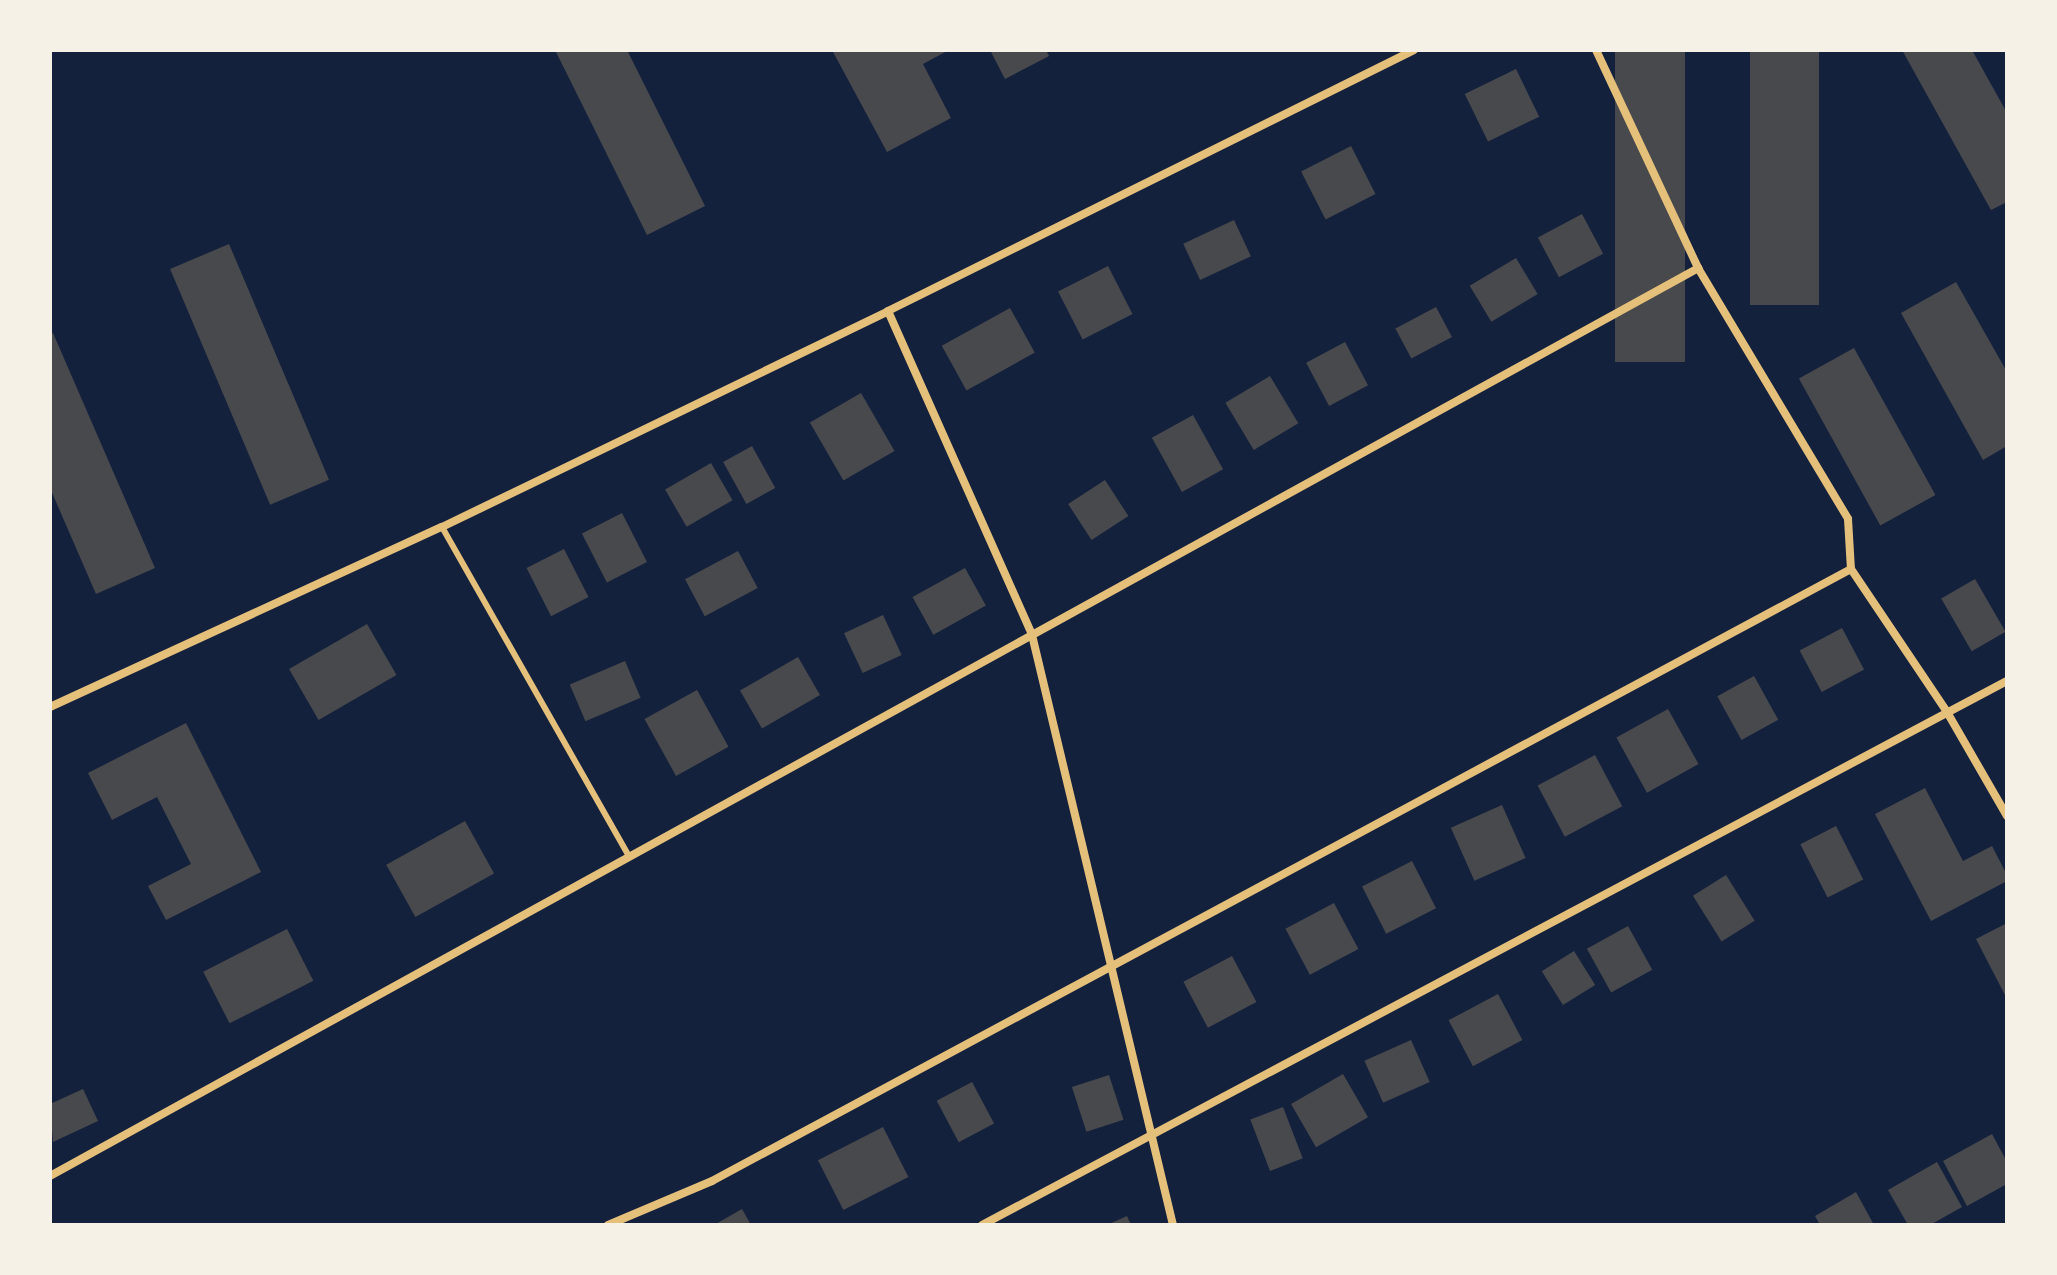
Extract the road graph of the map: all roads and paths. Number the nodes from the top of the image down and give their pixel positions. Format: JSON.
{"nodes":[{"id":1,"x":1414,"y":50,"type":"edge"},
{"id":2,"x":1596,"y":50,"type":"edge"},
{"id":3,"x":1698,"y":268,"type":"junction"},
{"id":4,"x":888,"y":311,"type":"junction"},
{"id":5,"x":442,"y":527,"type":"junction"},
{"id":6,"x":1851,"y":569,"type":"junction"},
{"id":7,"x":1032,"y":635,"type":"junction"},
{"id":8,"x":2007,"y":681,"type":"edge"},
{"id":9,"x":50,"y":707,"type":"edge"},
{"id":10,"x":1947,"y":712,"type":"junction"},
{"id":11,"x":2007,"y":816,"type":"edge"},
{"id":12,"x":629,"y":856,"type":"junction"},
{"id":13,"x":1114,"y":967,"type":"junction"},
{"id":14,"x":1153,"y":1136,"type":"junction"},
{"id":15,"x":50,"y":1176,"type":"edge"},
{"id":16,"x":608,"y":1225,"type":"edge"},
{"id":17,"x":982,"y":1225,"type":"edge"},
{"id":18,"x":1173,"y":1225,"type":"edge"}],
"edges":[{"from":1,"to":4,"type":"street"},
{"from":2,"to":3,"type":"street"},
{"from":3,"to":6,"type":"street"},
{"from":3,"to":7,"type":"street"},
{"from":4,"to":5,"type":"street"},
{"from":4,"to":7,"type":"street"},
{"from":5,"to":9,"type":"street"},
{"from":5,"to":12,"type":"lane"},
{"from":6,"to":10,"type":"street"},
{"from":6,"to":13,"type":"street"},
{"from":7,"to":12,"type":"street"},
{"from":7,"to":13,"type":"street"},
{"from":8,"to":10,"type":"street"},
{"from":10,"to":11,"type":"street"},
{"from":10,"to":14,"type":"street"},
{"from":12,"to":15,"type":"street"},
{"from":13,"to":14,"type":"street"},
{"from":13,"to":16,"type":"street"},
{"from":14,"to":17,"type":"street"},
{"from":14,"to":18,"type":"street"}]}
